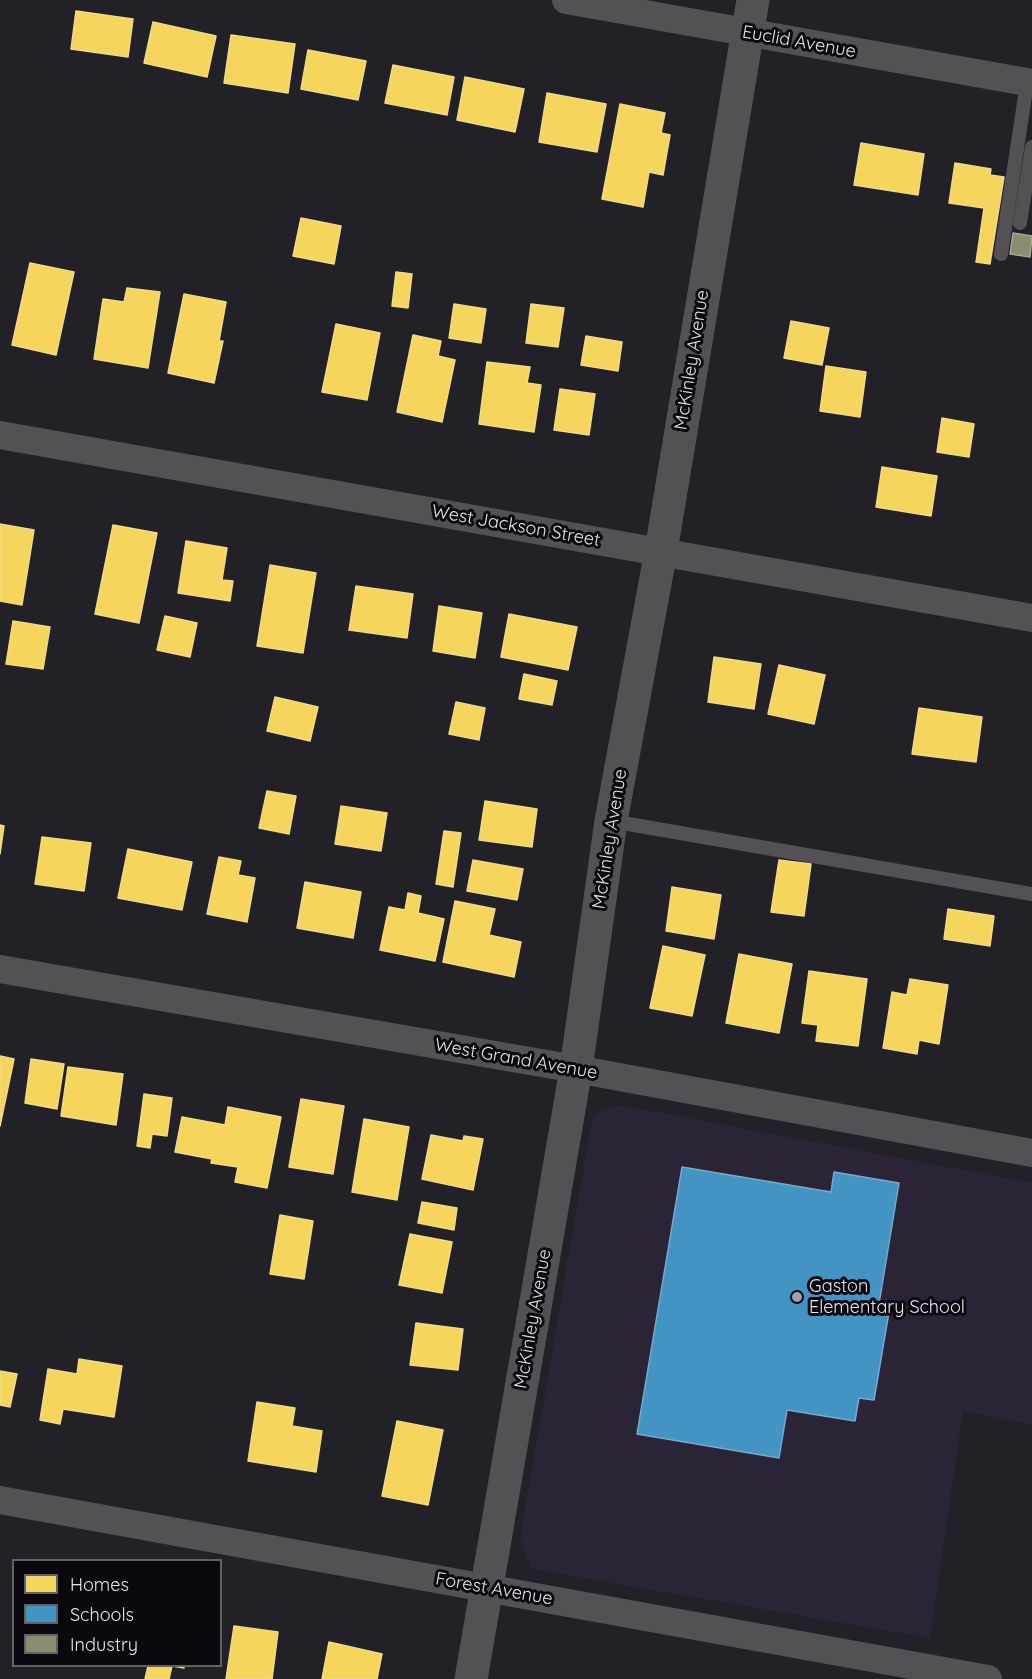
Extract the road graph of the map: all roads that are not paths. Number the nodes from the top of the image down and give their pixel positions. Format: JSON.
{"nodes":[{"id":1,"x":566,"y":0,"type":"edge"},
{"id":2,"x":753,"y":0,"type":"edge"},
{"id":3,"x":747,"y":33,"type":"junction"},
{"id":4,"x":1030,"y":83,"type":"edge"},
{"id":5,"x":1032,"y":147,"type":"edge"},
{"id":6,"x":1020,"y":223,"type":"dead end"},
{"id":7,"x":1001,"y":254,"type":"dead end"},
{"id":8,"x":0,"y":435,"type":"edge"},
{"id":9,"x":661,"y":551,"type":"junction"},
{"id":10,"x":1032,"y":618,"type":"edge"},
{"id":11,"x":611,"y":821,"type":"junction"},
{"id":12,"x":1032,"y":894,"type":"edge"},
{"id":13,"x":0,"y":969,"type":"edge"},
{"id":14,"x":576,"y":1069,"type":"junction"},
{"id":15,"x":1032,"y":1153,"type":"edge"},
{"id":16,"x":0,"y":1500,"type":"edge"},
{"id":17,"x":487,"y":1588,"type":"junction"},
{"id":18,"x":471,"y":1679,"type":"edge"},
{"id":19,"x":988,"y":1679,"type":"edge"}],
"edges":[{"from":1,"to":3,"type":"street","name":"Euclid Avenue"},
{"from":2,"to":3,"type":"street","name":"McKinley Avenue"},
{"from":3,"to":4,"type":"street","name":"Euclid Avenue"},
{"from":3,"to":9,"type":"street","name":"McKinley Avenue"},
{"from":4,"to":7,"type":"lane"},
{"from":5,"to":6,"type":"lane"},
{"from":8,"to":9,"type":"street","name":"West Jackson Street"},
{"from":9,"to":10,"type":"street","name":"West Jackson Street"},
{"from":9,"to":11,"type":"street","name":"McKinley Avenue"},
{"from":11,"to":12,"type":"lane"},
{"from":11,"to":14,"type":"street","name":"McKinley Avenue"},
{"from":13,"to":14,"type":"street","name":"West Grand Avenue"},
{"from":14,"to":15,"type":"street","name":"West Grand Avenue"},
{"from":14,"to":17,"type":"street","name":"McKinley Avenue"},
{"from":16,"to":17,"type":"street","name":"Forest Avenue"},
{"from":17,"to":18,"type":"street","name":"McKinley Avenue"},
{"from":17,"to":19,"type":"street","name":"Forest Avenue"}]}
